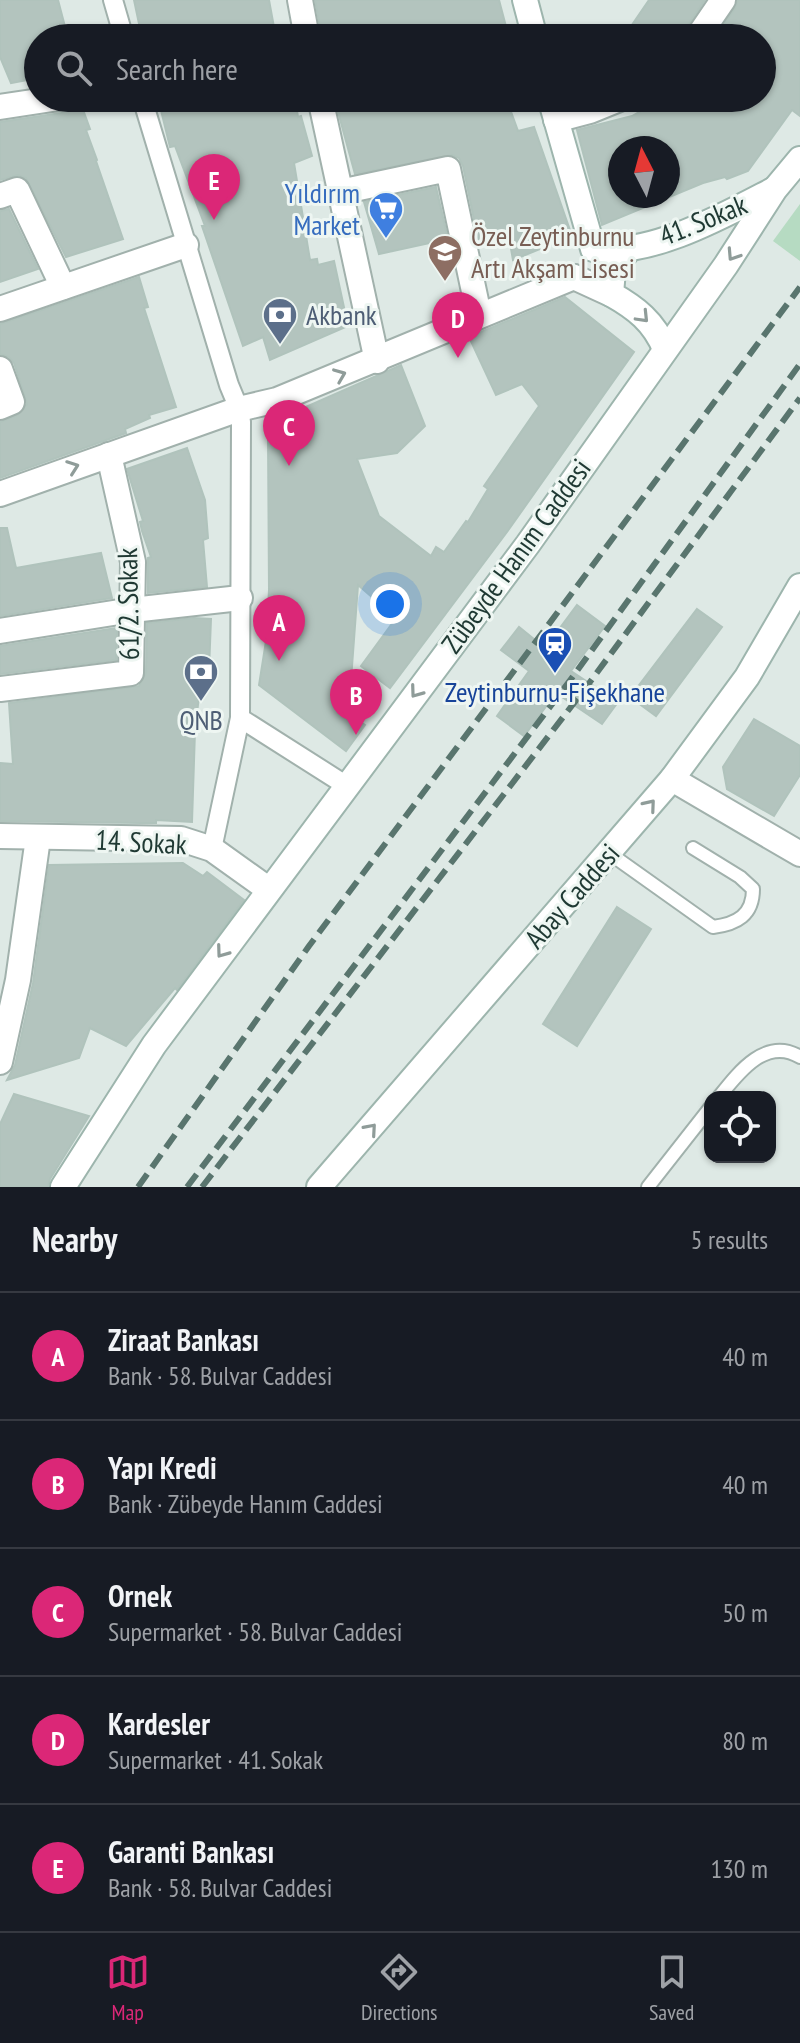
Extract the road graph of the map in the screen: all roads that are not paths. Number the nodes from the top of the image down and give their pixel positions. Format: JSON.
{"nodes":[{"id":1,"x":113,"y":0,"type":"edge"},
{"id":2,"x":300,"y":0,"type":"edge"},
{"id":3,"x":525,"y":0,"type":"edge"},
{"id":4,"x":723,"y":0,"type":"edge"},
{"id":5,"x":120,"y":24,"type":"edge"},
{"id":6,"x":304,"y":24,"type":"edge"},
{"id":7,"x":531,"y":24,"type":"edge"},
{"id":8,"x":707,"y":24,"type":"edge"},
{"id":9,"x":24,"y":103,"type":"edge"},
{"id":10,"x":0,"y":107,"type":"edge"},
{"id":11,"x":146,"y":112,"type":"edge"},
{"id":12,"x":323,"y":112,"type":"edge"},
{"id":13,"x":554,"y":112,"type":"edge"},
{"id":14,"x":800,"y":159,"type":"edge"},
{"id":15,"x":775,"y":189,"type":"junction"},
{"id":16,"x":340,"y":192,"type":"junction"},
{"id":17,"x":0,"y":196,"type":"edge"},
{"id":18,"x":186,"y":245,"type":"junction"},
{"id":19,"x":593,"y":249,"type":"junction"},
{"id":20,"x":629,"y":249,"type":"junction"},
{"id":21,"x":574,"y":277,"type":"junction"},
{"id":22,"x":63,"y":287,"type":"junction"},
{"id":23,"x":611,"y":294,"type":"junction"},
{"id":24,"x":0,"y":309,"type":"edge"},
{"id":25,"x":479,"y":315,"type":"junction"},
{"id":26,"x":665,"y":349,"type":"junction"},
{"id":27,"x":377,"y":361,"type":"junction"},
{"id":28,"x":0,"y":369,"type":"edge"},
{"id":29,"x":0,"y":407,"type":"edge"},
{"id":30,"x":239,"y":409,"type":"junction"},
{"id":31,"x":109,"y":455,"type":"junction"},
{"id":32,"x":0,"y":494,"type":"edge"},
{"id":33,"x":800,"y":586,"type":"edge"},
{"id":34,"x":240,"y":598,"type":"junction"},
{"id":35,"x":132,"y":610,"type":"junction"},
{"id":36,"x":0,"y":631,"type":"edge"},
{"id":37,"x":0,"y":689,"type":"edge"},
{"id":38,"x":240,"y":718,"type":"junction"},
{"id":39,"x":672,"y":779,"type":"junction"},
{"id":40,"x":347,"y":786,"type":"junction"},
{"id":41,"x":0,"y":836,"type":"edge"},
{"id":42,"x":38,"y":838,"type":"junction"},
{"id":43,"x":693,"y":848,"type":"dead end"},
{"id":44,"x":212,"y":849,"type":"junction"},
{"id":45,"x":609,"y":853,"type":"junction"},
{"id":46,"x":800,"y":854,"type":"edge"},
{"id":47,"x":268,"y":889,"type":"junction"},
{"id":48,"x":9,"y":981,"type":"edge"},
{"id":49,"x":800,"y":1057,"type":"edge"},
{"id":50,"x":0,"y":1062,"type":"edge"},
{"id":51,"x":724,"y":1091,"type":"edge"},
{"id":52,"x":704,"y":1116,"type":"edge"},
{"id":53,"x":63,"y":1187,"type":"edge"},
{"id":54,"x":320,"y":1187,"type":"edge"},
{"id":55,"x":648,"y":1187,"type":"edge"}],
"edges":[{"from":1,"to":5,"type":"street"},
{"from":2,"to":6,"type":"street"},
{"from":3,"to":7,"type":"street"},
{"from":4,"to":8,"type":"street"},
{"from":9,"to":10,"type":"street"},
{"from":11,"to":18,"type":"street"},
{"from":12,"to":16,"type":"street"},
{"from":13,"to":19,"type":"street"},
{"from":14,"to":15,"type":"street","name":"Zübeyde Hanım Caddesi"},
{"from":15,"to":20,"type":"street","name":"41. Sokak"},
{"from":15,"to":26,"type":"street","name":"Zübeyde Hanım Caddesi","one_way":true},
{"from":16,"to":25,"type":"street"},
{"from":16,"to":27,"type":"street"},
{"from":17,"to":22,"type":"street"},
{"from":18,"to":22,"type":"street"},
{"from":18,"to":30,"type":"street"},
{"from":19,"to":20,"type":"street","name":"41. Sokak"},
{"from":19,"to":21,"type":"street"},
{"from":20,"to":23,"type":"street"},
{"from":21,"to":23,"type":"street"},
{"from":21,"to":25,"type":"street"},
{"from":22,"to":24,"type":"street"},
{"from":23,"to":26,"type":"street","one_way":true},
{"from":25,"to":27,"type":"street"},
{"from":26,"to":40,"type":"street","name":"Zübeyde Hanım Caddesi","one_way":true},
{"from":30,"to":27,"type":"street","one_way":true},
{"from":28,"to":29,"type":"street"},
{"from":30,"to":31,"type":"street"},
{"from":30,"to":34,"type":"street"},
{"from":32,"to":31,"type":"street","one_way":true},
{"from":31,"to":35,"type":"street","name":"61/2. Sokak"},
{"from":33,"to":39,"type":"street","name":"Abay Caddesi"},
{"from":34,"to":35,"type":"street"},
{"from":34,"to":38,"type":"street"},
{"from":35,"to":36,"type":"street"},
{"from":35,"to":37,"type":"street","name":"61/2. Sokak"},
{"from":38,"to":40,"type":"street"},
{"from":38,"to":44,"type":"street"},
{"from":45,"to":39,"type":"street","name":"Abay Caddesi","one_way":true},
{"from":39,"to":46,"type":"street"},
{"from":40,"to":47,"type":"street","name":"Zübeyde Hanım Caddesi"},
{"from":41,"to":42,"type":"street","name":"14. Sokak"},
{"from":42,"to":44,"type":"street","name":"14. Sokak"},
{"from":42,"to":48,"type":"street"},
{"from":43,"to":45,"type":"lane"},
{"from":44,"to":47,"type":"street","name":"14. Sokak"},
{"from":54,"to":45,"type":"street","name":"Abay Caddesi","one_way":true},
{"from":47,"to":53,"type":"street","name":"Zübeyde Hanım Caddesi","one_way":true},
{"from":48,"to":50,"type":"street"},
{"from":49,"to":51,"type":"lane"},
{"from":52,"to":55,"type":"lane"}]}
